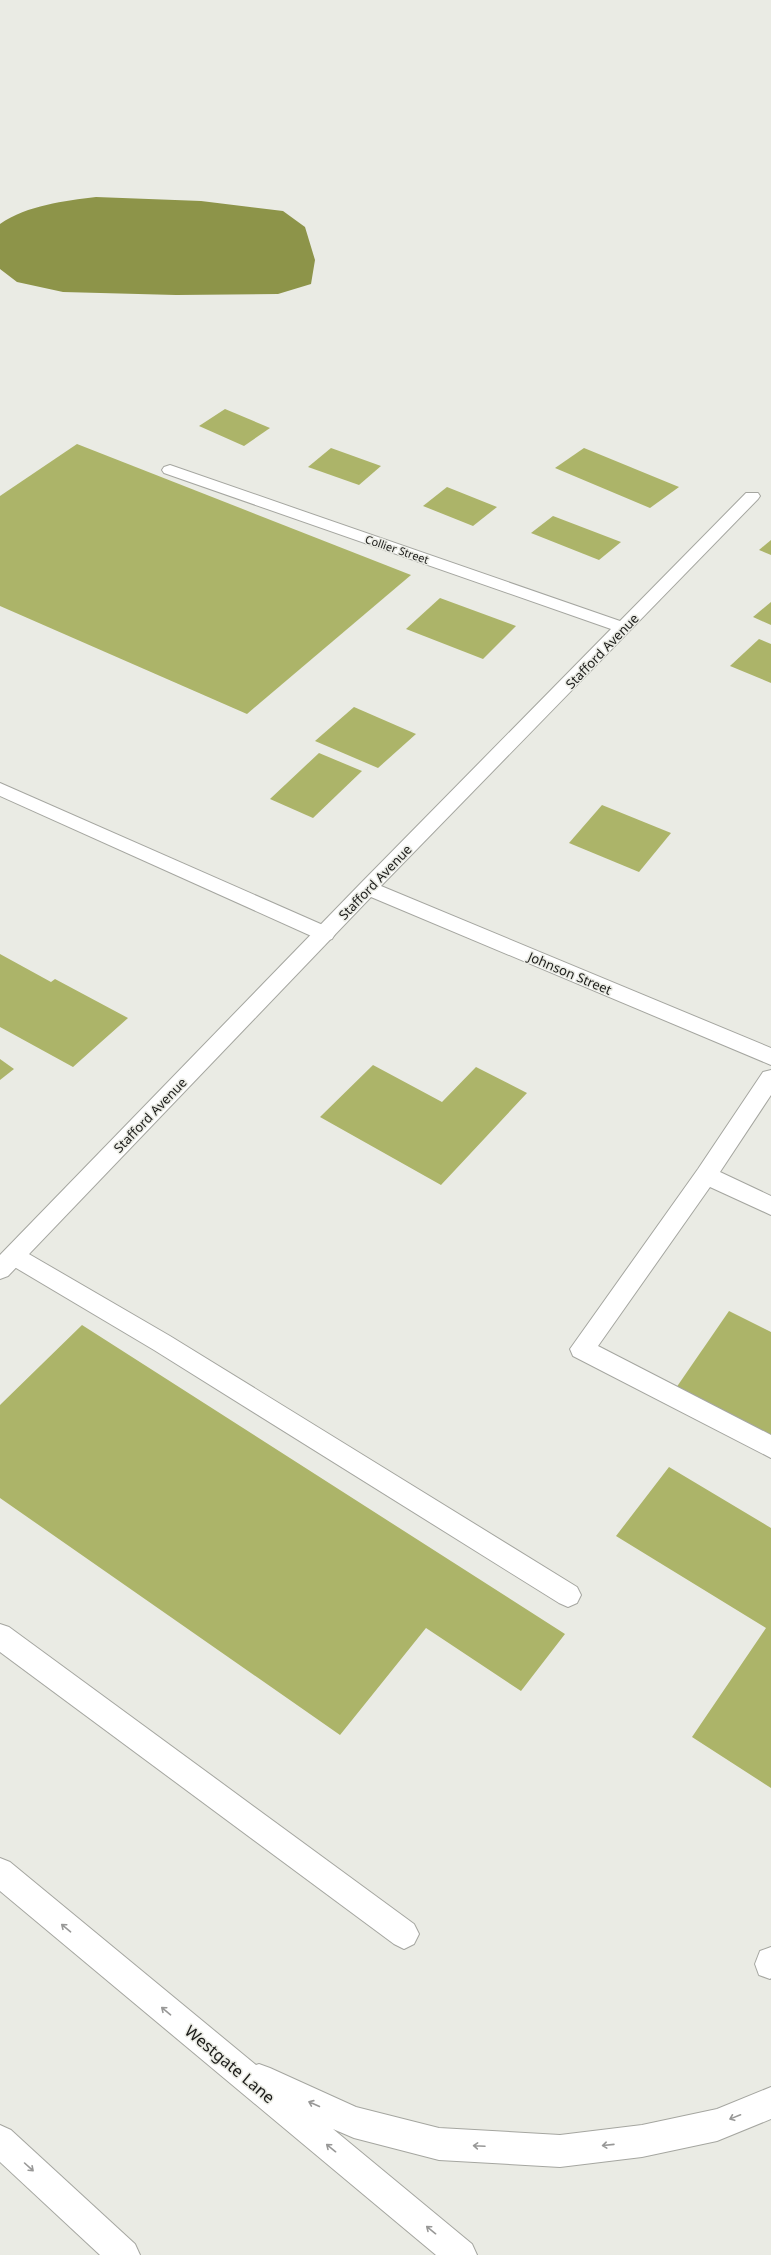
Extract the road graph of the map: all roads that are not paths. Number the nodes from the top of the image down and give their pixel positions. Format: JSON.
{"nodes":[{"id":1,"x":170,"y":470,"type":"dead end"},
{"id":2,"x":752,"y":496,"type":"dead end"},
{"id":3,"x":624,"y":628,"type":"junction"},
{"id":4,"x":0,"y":789,"type":"edge"},
{"id":5,"x":368,"y":888,"type":"junction"},
{"id":6,"x":325,"y":934,"type":"junction"},
{"id":7,"x":771,"y":1057,"type":"edge"},
{"id":8,"x":771,"y":1078,"type":"edge"},
{"id":9,"x":706,"y":1175,"type":"junction"},
{"id":10,"x":771,"y":1206,"type":"edge"},
{"id":11,"x":7,"y":1263,"type":"edge"},
{"id":12,"x":771,"y":1447,"type":"edge"},
{"id":13,"x":568,"y":1595,"type":"dead end"},
{"id":14,"x":0,"y":1636,"type":"edge"},
{"id":15,"x":0,"y":1872,"type":"edge"},
{"id":16,"x":404,"y":1934,"type":"dead end"},
{"id":17,"x":232,"y":2067,"type":"junction"},
{"id":18,"x":771,"y":2103,"type":"edge"},
{"id":19,"x":0,"y":2141,"type":"edge"},
{"id":20,"x":124,"y":2255,"type":"edge"},
{"id":21,"x":461,"y":2255,"type":"edge"}],
"edges":[{"from":1,"to":3,"type":"street","name":"Collier Street"},
{"from":2,"to":3,"type":"street","name":"Stafford Avenue"},
{"from":3,"to":5,"type":"street","name":"Stafford Avenue"},
{"from":4,"to":6,"type":"street"},
{"from":5,"to":6,"type":"street","name":"Stafford Avenue"},
{"from":5,"to":7,"type":"street","name":"Johnson Street"},
{"from":6,"to":11,"type":"street","name":"Stafford Avenue"},
{"from":8,"to":9,"type":"street"},
{"from":9,"to":10,"type":"street"},
{"from":9,"to":12,"type":"street"},
{"from":11,"to":13,"type":"street"},
{"from":14,"to":16,"type":"street"},
{"from":17,"to":15,"type":"street","name":"Westgate Lane","one_way":true},
{"from":18,"to":17,"type":"street","one_way":true},
{"from":21,"to":17,"type":"street","name":"Westgate Lane","one_way":true},
{"from":19,"to":20,"type":"street","one_way":true}]}
